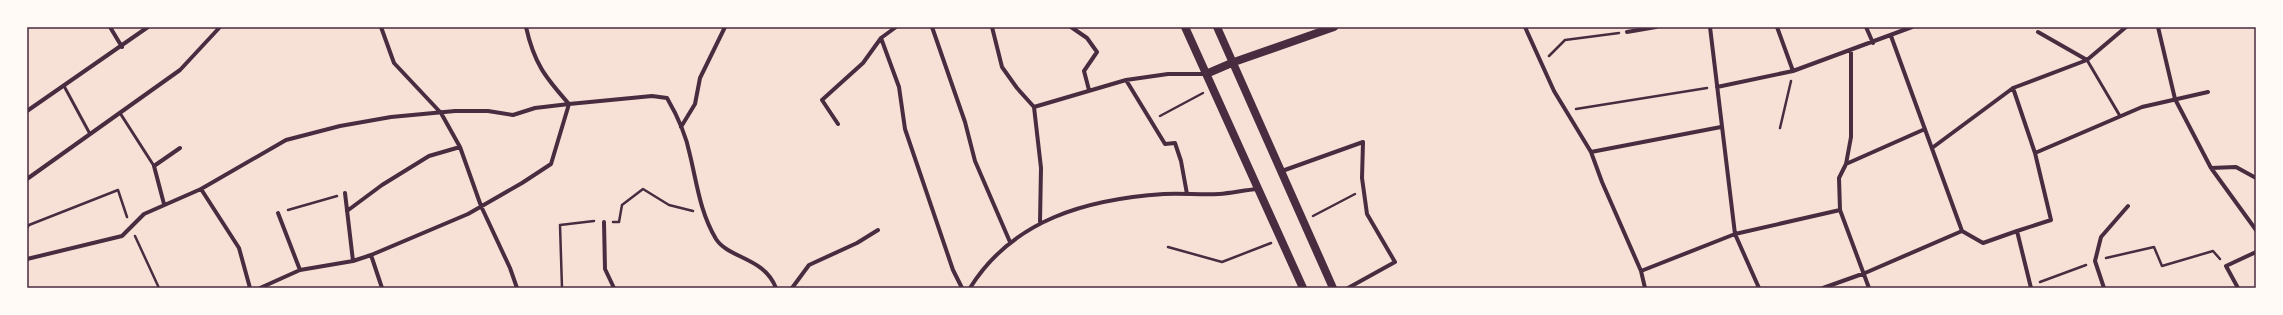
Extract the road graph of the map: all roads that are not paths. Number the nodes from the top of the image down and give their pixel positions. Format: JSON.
{"nodes":[{"id":1,"x":110,"y":27,"type":"edge"},
{"id":2,"x":148,"y":27,"type":"edge"},
{"id":3,"x":220,"y":27,"type":"edge"},
{"id":4,"x":381,"y":27,"type":"edge"},
{"id":5,"x":526,"y":27,"type":"edge"},
{"id":6,"x":725,"y":27,"type":"edge"},
{"id":7,"x":896,"y":27,"type":"edge"},
{"id":8,"x":932,"y":27,"type":"edge"},
{"id":9,"x":992,"y":27,"type":"edge"},
{"id":10,"x":1071,"y":27,"type":"edge"},
{"id":11,"x":1185,"y":27,"type":"edge"},
{"id":12,"x":1217,"y":27,"type":"edge"},
{"id":13,"x":1334,"y":27,"type":"edge"},
{"id":14,"x":1525,"y":27,"type":"edge"},
{"id":15,"x":1656,"y":27,"type":"edge"},
{"id":16,"x":1710,"y":27,"type":"edge"},
{"id":17,"x":1777,"y":27,"type":"edge"},
{"id":18,"x":1866,"y":27,"type":"edge"},
{"id":19,"x":1912,"y":27,"type":"edge"},
{"id":20,"x":2126,"y":27,"type":"edge"},
{"id":21,"x":2158,"y":27,"type":"edge"},
{"id":22,"x":1320,"y":29,"type":"edge"},
{"id":23,"x":1627,"y":32,"type":"road end"},
{"id":24,"x":2038,"y":32,"type":"dead end"},
{"id":25,"x":1891,"y":36,"type":"junction"},
{"id":26,"x":881,"y":38,"type":"junction"},
{"id":27,"x":1873,"y":43,"type":"junction"},
{"id":28,"x":122,"y":47,"type":"junction"},
{"id":29,"x":1851,"y":50,"type":"junction"},
{"id":30,"x":2087,"y":60,"type":"junction"},
{"id":31,"x":1234,"y":62,"type":"junction"},
{"id":32,"x":1794,"y":71,"type":"junction"},
{"id":33,"x":1206,"y":74,"type":"junction"},
{"id":34,"x":1126,"y":80,"type":"junction"},
{"id":35,"x":64,"y":86,"type":"junction"},
{"id":36,"x":1717,"y":87,"type":"junction"},
{"id":37,"x":2013,"y":88,"type":"junction"},
{"id":38,"x":1089,"y":90,"type":"junction"},
{"id":39,"x":2208,"y":92,"type":"dead end"},
{"id":40,"x":2175,"y":100,"type":"junction"},
{"id":41,"x":569,"y":104,"type":"junction"},
{"id":42,"x":1034,"y":107,"type":"junction"},
{"id":43,"x":27,"y":111,"type":"edge"},
{"id":44,"x":120,"y":112,"type":"junction"},
{"id":45,"x":441,"y":112,"type":"junction"},
{"id":46,"x":2120,"y":116,"type":"junction"},
{"id":47,"x":838,"y":124,"type":"dead end"},
{"id":48,"x":681,"y":127,"type":"junction"},
{"id":49,"x":1721,"y":127,"type":"junction"},
{"id":50,"x":1925,"y":129,"type":"junction"},
{"id":51,"x":90,"y":134,"type":"junction"},
{"id":52,"x":460,"y":147,"type":"junction"},
{"id":53,"x":180,"y":148,"type":"dead end"},
{"id":54,"x":1932,"y":148,"type":"junction"},
{"id":55,"x":1591,"y":152,"type":"junction"},
{"id":56,"x":2035,"y":154,"type":"junction"},
{"id":57,"x":1846,"y":164,"type":"junction"},
{"id":58,"x":154,"y":166,"type":"junction"},
{"id":59,"x":2212,"y":168,"type":"junction"},
{"id":60,"x":1282,"y":171,"type":"junction"},
{"id":61,"x":2256,"y":178,"type":"edge"},
{"id":62,"x":27,"y":179,"type":"edge"},
{"id":63,"x":201,"y":189,"type":"junction"},
{"id":64,"x":1258,"y":189,"type":"junction"},
{"id":65,"x":345,"y":193,"type":"road end"},
{"id":66,"x":1187,"y":194,"type":"junction"},
{"id":67,"x":164,"y":204,"type":"junction"},
{"id":68,"x":481,"y":206,"type":"junction"},
{"id":69,"x":2128,"y":206,"type":"dead end"},
{"id":70,"x":1840,"y":210,"type":"junction"},
{"id":71,"x":347,"y":211,"type":"junction"},
{"id":72,"x":278,"y":213,"type":"road end"},
{"id":73,"x":604,"y":222,"type":"dead end"},
{"id":74,"x":1040,"y":222,"type":"junction"},
{"id":75,"x":878,"y":230,"type":"dead end"},
{"id":76,"x":2256,"y":230,"type":"edge"},
{"id":77,"x":1962,"y":232,"type":"junction"},
{"id":78,"x":2017,"y":232,"type":"junction"},
{"id":79,"x":1735,"y":234,"type":"junction"},
{"id":80,"x":1010,"y":242,"type":"junction"},
{"id":81,"x":2256,"y":252,"type":"edge"},
{"id":82,"x":371,"y":256,"type":"junction"},
{"id":83,"x":27,"y":259,"type":"edge"},
{"id":84,"x":353,"y":261,"type":"junction"},
{"id":85,"x":300,"y":270,"type":"junction"},
{"id":86,"x":1641,"y":271,"type":"junction"},
{"id":87,"x":1865,"y":273,"type":"junction"},
{"id":88,"x":2030,"y":287,"type":"edge"},
{"id":89,"x":250,"y":288,"type":"edge"},
{"id":90,"x":260,"y":288,"type":"edge"},
{"id":91,"x":382,"y":288,"type":"edge"},
{"id":92,"x":517,"y":288,"type":"edge"},
{"id":93,"x":614,"y":288,"type":"edge"},
{"id":94,"x":776,"y":288,"type":"edge"},
{"id":95,"x":792,"y":288,"type":"edge"},
{"id":96,"x":962,"y":288,"type":"edge"},
{"id":97,"x":970,"y":288,"type":"edge"},
{"id":98,"x":1303,"y":288,"type":"edge"},
{"id":99,"x":1333,"y":288,"type":"edge"},
{"id":100,"x":1348,"y":288,"type":"edge"},
{"id":101,"x":1645,"y":288,"type":"edge"},
{"id":102,"x":1759,"y":288,"type":"edge"},
{"id":103,"x":1823,"y":288,"type":"edge"},
{"id":104,"x":1869,"y":288,"type":"edge"},
{"id":105,"x":2104,"y":288,"type":"edge"},
{"id":106,"x":2238,"y":288,"type":"edge"}],
"edges":[{"from":1,"to":28,"type":"street"},
{"from":2,"to":28,"type":"street"},
{"from":3,"to":44,"type":"street"},
{"from":4,"to":45,"type":"street"},
{"from":5,"to":41,"type":"street"},
{"from":6,"to":48,"type":"street"},
{"from":7,"to":26,"type":"street"},
{"from":8,"to":80,"type":"street"},
{"from":9,"to":42,"type":"street"},
{"from":10,"to":38,"type":"street"},
{"from":11,"to":33,"type":"main road"},
{"from":12,"to":31,"type":"main road"},
{"from":13,"to":22,"type":"main road"},
{"from":14,"to":55,"type":"street"},
{"from":15,"to":23,"type":"street"},
{"from":16,"to":36,"type":"street"},
{"from":17,"to":32,"type":"street"},
{"from":18,"to":27,"type":"street"},
{"from":19,"to":25,"type":"street"},
{"from":20,"to":30,"type":"street"},
{"from":21,"to":40,"type":"street"},
{"from":22,"to":31,"type":"main road"},
{"from":24,"to":30,"type":"street"},
{"from":25,"to":27,"type":"street"},
{"from":25,"to":50,"type":"street"},
{"from":26,"to":47,"type":"street"},
{"from":26,"to":96,"type":"street"},
{"from":27,"to":29,"type":"street"},
{"from":28,"to":35,"type":"street"},
{"from":29,"to":32,"type":"street"},
{"from":29,"to":57,"type":"street"},
{"from":30,"to":37,"type":"street"},
{"from":30,"to":46,"type":"lane"},
{"from":31,"to":33,"type":"main road"},
{"from":31,"to":60,"type":"main road"},
{"from":32,"to":36,"type":"street"},
{"from":33,"to":34,"type":"street"},
{"from":33,"to":64,"type":"main road"},
{"from":34,"to":38,"type":"street"},
{"from":34,"to":66,"type":"street"},
{"from":35,"to":43,"type":"street"},
{"from":35,"to":51,"type":"lane"},
{"from":36,"to":49,"type":"street"},
{"from":37,"to":54,"type":"street"},
{"from":37,"to":56,"type":"street"},
{"from":38,"to":42,"type":"street"},
{"from":39,"to":40,"type":"street"},
{"from":40,"to":46,"type":"street"},
{"from":40,"to":59,"type":"street"},
{"from":41,"to":45,"type":"street"},
{"from":41,"to":48,"type":"street"},
{"from":41,"to":68,"type":"street"},
{"from":42,"to":74,"type":"street"},
{"from":44,"to":51,"type":"street"},
{"from":44,"to":58,"type":"lane"},
{"from":45,"to":52,"type":"street"},
{"from":45,"to":63,"type":"street"},
{"from":46,"to":56,"type":"street"},
{"from":48,"to":94,"type":"street"},
{"from":49,"to":55,"type":"street"},
{"from":49,"to":79,"type":"street"},
{"from":50,"to":54,"type":"street"},
{"from":50,"to":57,"type":"street"},
{"from":51,"to":62,"type":"street"},
{"from":52,"to":68,"type":"street"},
{"from":52,"to":71,"type":"street"},
{"from":53,"to":58,"type":"street"},
{"from":54,"to":77,"type":"street"},
{"from":55,"to":86,"type":"street"},
{"from":56,"to":78,"type":"street"},
{"from":57,"to":70,"type":"street"},
{"from":58,"to":67,"type":"street"},
{"from":59,"to":61,"type":"street"},
{"from":59,"to":76,"type":"street"},
{"from":60,"to":99,"type":"main road"},
{"from":60,"to":100,"type":"street"},
{"from":63,"to":67,"type":"street"},
{"from":63,"to":89,"type":"street"},
{"from":64,"to":66,"type":"street"},
{"from":64,"to":98,"type":"main road"},
{"from":65,"to":71,"type":"street"},
{"from":66,"to":74,"type":"street"},
{"from":67,"to":83,"type":"street"},
{"from":68,"to":82,"type":"street"},
{"from":68,"to":92,"type":"street"},
{"from":69,"to":105,"type":"street"},
{"from":70,"to":79,"type":"street"},
{"from":70,"to":87,"type":"street"},
{"from":71,"to":84,"type":"street"},
{"from":72,"to":85,"type":"street"},
{"from":73,"to":93,"type":"street"},
{"from":74,"to":80,"type":"street"},
{"from":75,"to":95,"type":"street"},
{"from":77,"to":78,"type":"street"},
{"from":77,"to":87,"type":"street"},
{"from":78,"to":88,"type":"street"},
{"from":79,"to":86,"type":"street"},
{"from":79,"to":102,"type":"street"},
{"from":80,"to":97,"type":"street"},
{"from":81,"to":106,"type":"street"},
{"from":82,"to":84,"type":"street"},
{"from":82,"to":91,"type":"street"},
{"from":84,"to":85,"type":"street"},
{"from":85,"to":90,"type":"street"},
{"from":86,"to":101,"type":"street"},
{"from":87,"to":103,"type":"street"},
{"from":87,"to":104,"type":"street"}]}
